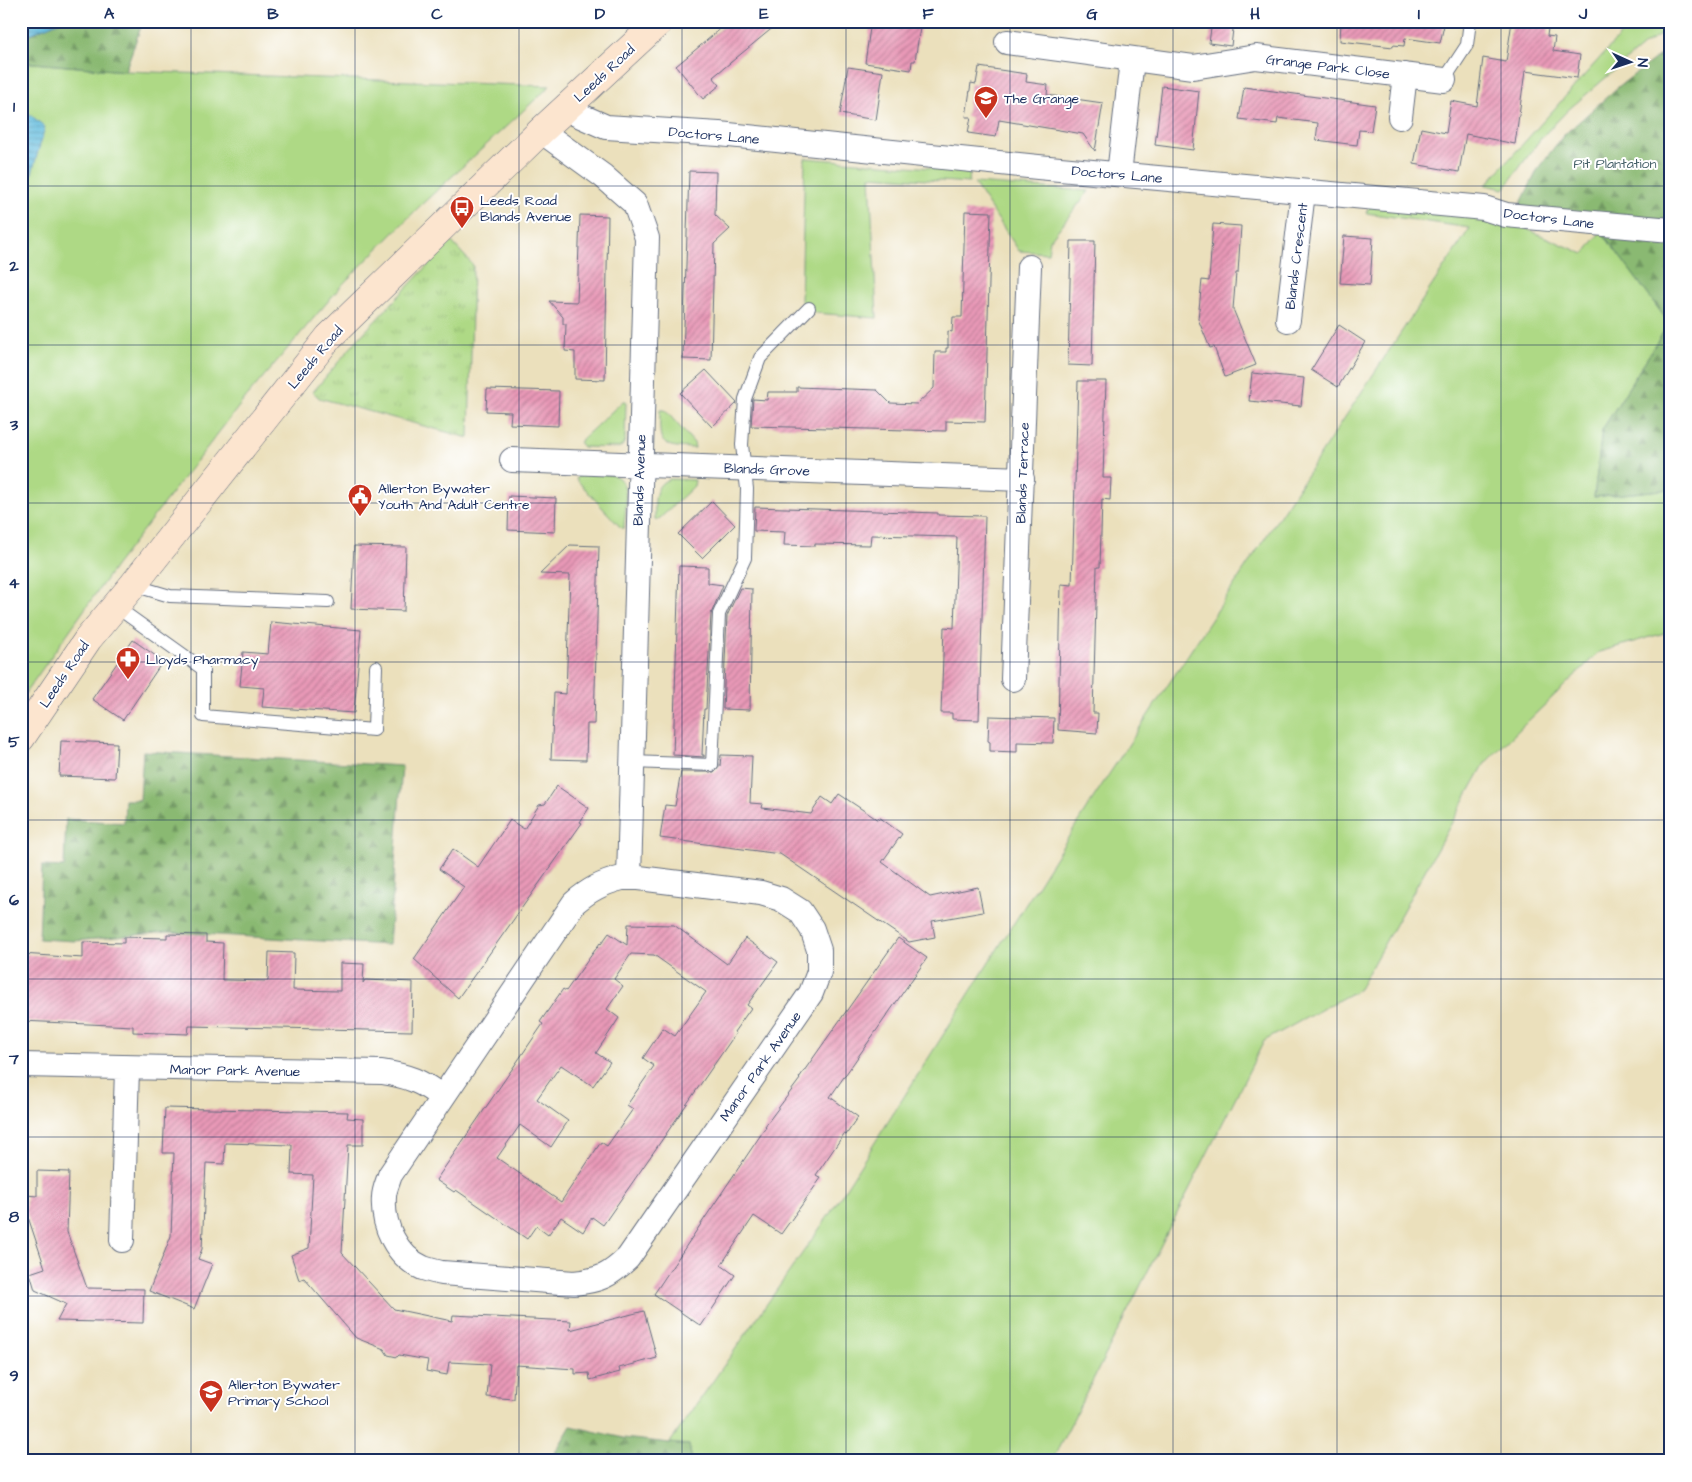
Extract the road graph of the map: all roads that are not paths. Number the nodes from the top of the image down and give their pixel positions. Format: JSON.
{"nodes":[{"id":1,"x":660,"y":21,"type":"edge"},
{"id":2,"x":1470,"y":21,"type":"edge"},
{"id":3,"x":1007,"y":42,"type":"dead end"},
{"id":4,"x":1132,"y":60,"type":"junction"},
{"id":5,"x":1405,"y":76,"type":"junction"},
{"id":6,"x":1444,"y":80,"type":"joint"},
{"id":7,"x":565,"y":109,"type":"junction"},
{"id":8,"x":1400,"y":117,"type":"dead end"},
{"id":9,"x":541,"y":130,"type":"junction"},
{"id":10,"x":1119,"y":174,"type":"junction"},
{"id":11,"x":1303,"y":192,"type":"junction"},
{"id":12,"x":1671,"y":230,"type":"edge"},
{"id":13,"x":1029,"y":267,"type":"dead end"},
{"id":14,"x":809,"y":308,"type":"dead end"},
{"id":15,"x":1288,"y":320,"type":"dead end"},
{"id":16,"x":512,"y":460,"type":"dead end"},
{"id":17,"x":639,"y":464,"type":"junction"},
{"id":18,"x":745,"y":468,"type":"junction"},
{"id":19,"x":1022,"y":478,"type":"junction"},
{"id":20,"x":133,"y":585,"type":"junction"},
{"id":21,"x":328,"y":602,"type":"dead end"},
{"id":22,"x":115,"y":606,"type":"junction"},
{"id":23,"x":376,"y":667,"type":"dead end"},
{"id":24,"x":1013,"y":679,"type":"dead end"},
{"id":25,"x":21,"y":738,"type":"edge"},
{"id":26,"x":632,"y":762,"type":"junction"},
{"id":27,"x":629,"y":878,"type":"junction"},
{"id":28,"x":21,"y":1065,"type":"edge"},
{"id":29,"x":127,"y":1068,"type":"junction"},
{"id":30,"x":442,"y":1097,"type":"junction"},
{"id":31,"x":122,"y":1240,"type":"dead end"}],
"edges":[{"from":1,"to":7,"type":"street","name":"Leeds Road"},
{"from":2,"to":6,"type":"lane"},
{"from":3,"to":4,"type":"street","name":"Grange Park Close"},
{"from":4,"to":5,"type":"street","name":"Grange Park Close"},
{"from":4,"to":10,"type":"street"},
{"from":5,"to":6,"type":"street","name":"Grange Park Close"},
{"from":5,"to":8,"type":"street","name":"Grange Park Close"},
{"from":7,"to":9,"type":"street","name":"Leeds Road"},
{"from":7,"to":10,"type":"street","name":"Doctors Lane"},
{"from":9,"to":17,"type":"street","name":"Blands Avenue"},
{"from":9,"to":20,"type":"street","name":"Leeds Road"},
{"from":10,"to":11,"type":"street","name":"Doctors Lane"},
{"from":11,"to":12,"type":"street","name":"Doctors Lane"},
{"from":11,"to":15,"type":"street","name":"Blands Crescent"},
{"from":13,"to":19,"type":"street","name":"Blands Terrace"},
{"from":14,"to":18,"type":"lane"},
{"from":16,"to":17,"type":"street","name":"Blands Grove"},
{"from":17,"to":18,"type":"street","name":"Blands Grove"},
{"from":17,"to":26,"type":"street","name":"Blands Avenue"},
{"from":18,"to":19,"type":"street","name":"Blands Grove"},
{"from":18,"to":26,"type":"lane"},
{"from":19,"to":24,"type":"street","name":"Blands Terrace"},
{"from":20,"to":21,"type":"lane"},
{"from":20,"to":22,"type":"street","name":"Leeds Road"},
{"from":22,"to":23,"type":"lane"},
{"from":22,"to":25,"type":"street","name":"Leeds Road"},
{"from":26,"to":27,"type":"street","name":"Blands Avenue"},
{"from":27,"to":30,"type":"street","name":"Manor Park Avenue"},
{"from":27,"to":30,"type":"street","name":"Manor Park Avenue"},
{"from":28,"to":29,"type":"street","name":"Manor Park Avenue"},
{"from":29,"to":30,"type":"street","name":"Manor Park Avenue"},
{"from":29,"to":31,"type":"street"}]}
